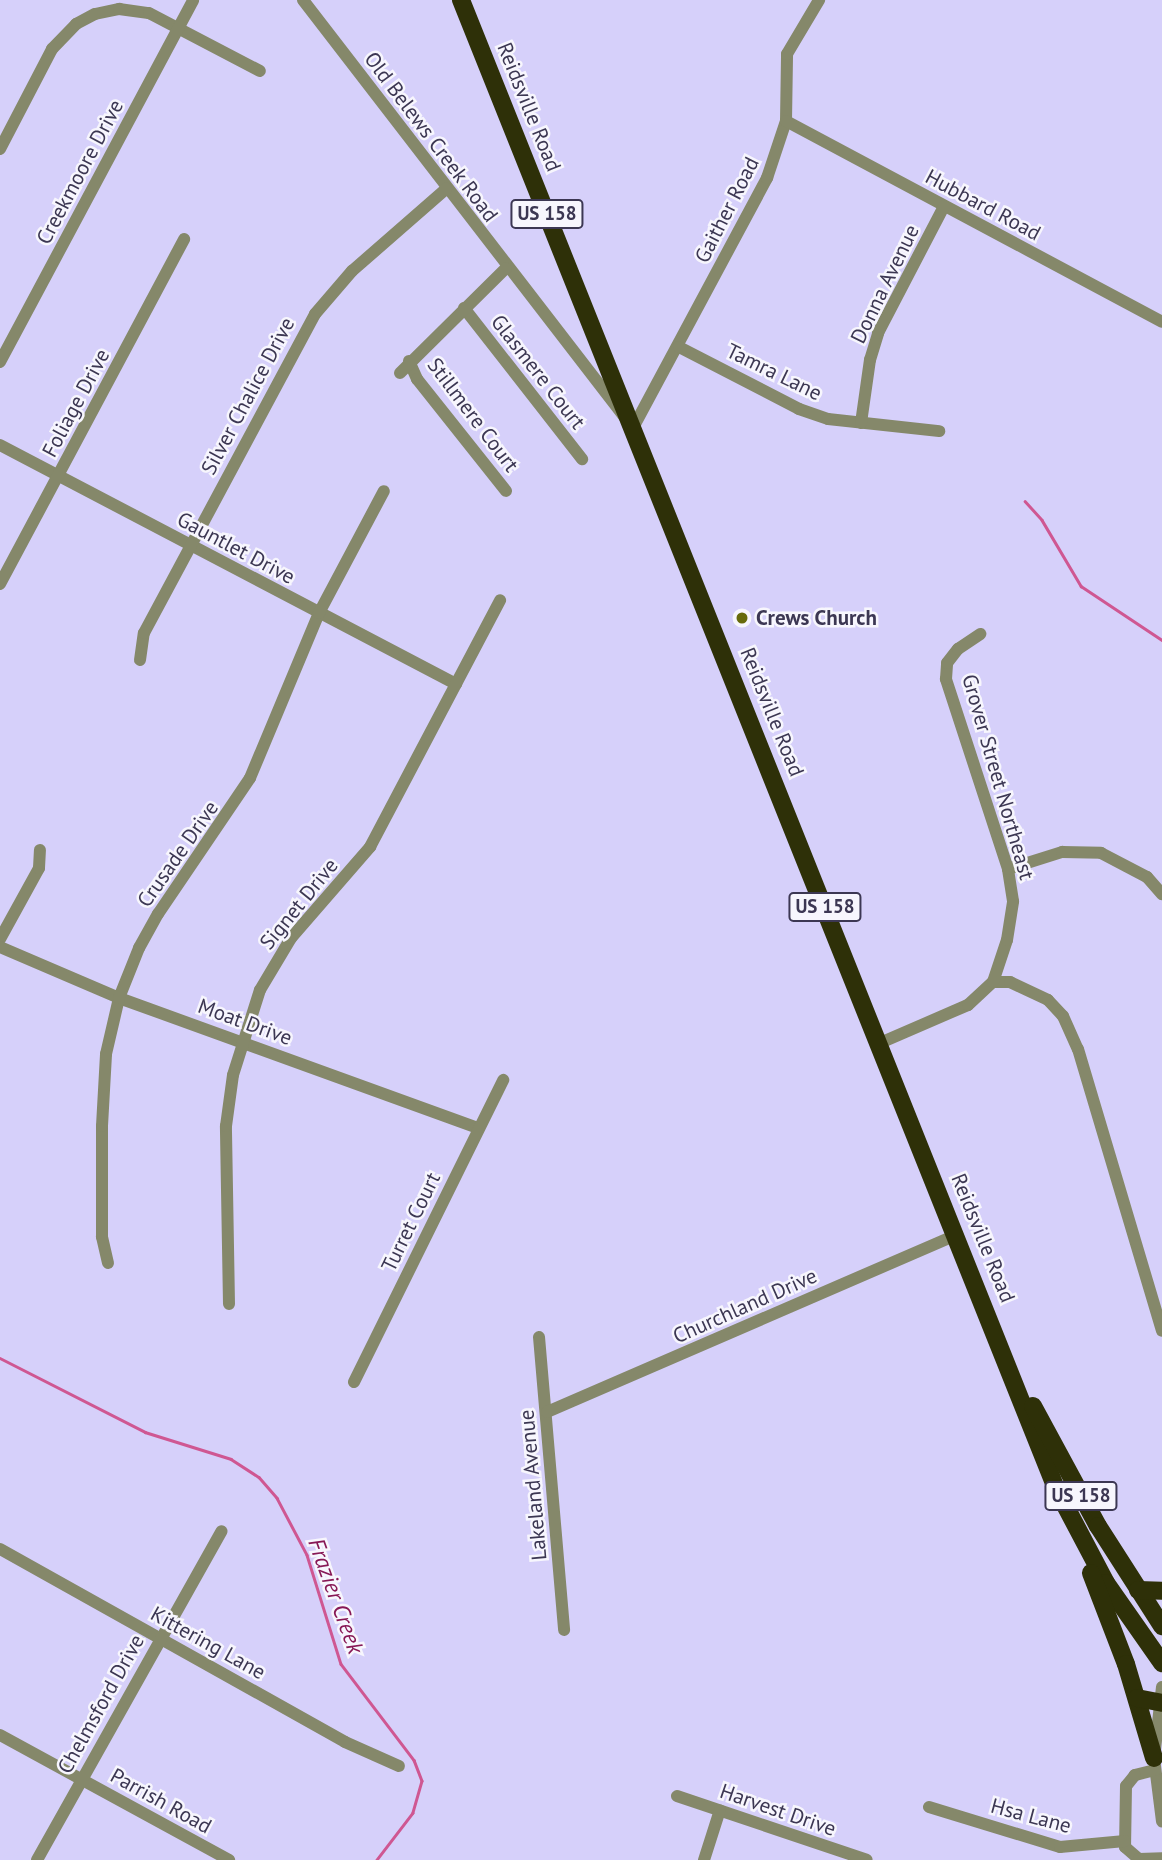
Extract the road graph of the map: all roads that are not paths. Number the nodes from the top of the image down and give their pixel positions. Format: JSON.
{"nodes":[{"id":1,"x":193,"y":0,"type":"edge"},
{"id":2,"x":303,"y":0,"type":"edge"},
{"id":3,"x":461,"y":0,"type":"edge"},
{"id":4,"x":819,"y":0,"type":"edge"},
{"id":5,"x":180,"y":27,"type":"junction"},
{"id":6,"x":260,"y":71,"type":"dead end"},
{"id":7,"x":786,"y":121,"type":"junction"},
{"id":8,"x":0,"y":149,"type":"edge"},
{"id":9,"x":446,"y":189,"type":"junction"},
{"id":10,"x":944,"y":206,"type":"junction"},
{"id":11,"x":184,"y":239,"type":"dead end"},
{"id":12,"x":506,"y":268,"type":"junction"},
{"id":13,"x":464,"y":308,"type":"junction"},
{"id":14,"x":1162,"y":322,"type":"edge"},
{"id":15,"x":680,"y":347,"type":"junction"},
{"id":16,"x":409,"y":361,"type":"junction"},
{"id":17,"x":0,"y":362,"type":"edge"},
{"id":18,"x":400,"y":373,"type":"dead end"},
{"id":19,"x":861,"y":423,"type":"junction"},
{"id":20,"x":634,"y":428,"type":"junction"},
{"id":21,"x":939,"y":431,"type":"dead end"},
{"id":22,"x":0,"y":445,"type":"edge"},
{"id":23,"x":582,"y":459,"type":"dead end"},
{"id":24,"x":59,"y":476,"type":"junction"},
{"id":25,"x":384,"y":491,"type":"dead end"},
{"id":26,"x":506,"y":491,"type":"dead end"},
{"id":27,"x":189,"y":546,"type":"junction"},
{"id":28,"x":0,"y":584,"type":"edge"},
{"id":29,"x":500,"y":600,"type":"dead end"},
{"id":30,"x":319,"y":613,"type":"junction"},
{"id":31,"x":980,"y":634,"type":"dead end"},
{"id":32,"x":140,"y":660,"type":"dead end"},
{"id":33,"x":456,"y":684,"type":"junction"},
{"id":34,"x":40,"y":850,"type":"dead end"},
{"id":35,"x":1008,"y":869,"type":"junction"},
{"id":36,"x":1162,"y":894,"type":"edge"},
{"id":37,"x":0,"y":939,"type":"edge"},
{"id":38,"x":0,"y":947,"type":"edge"},
{"id":39,"x":993,"y":982,"type":"junction"},
{"id":40,"x":120,"y":998,"type":"junction"},
{"id":41,"x":244,"y":1042,"type":"junction"},
{"id":42,"x":880,"y":1043,"type":"junction"},
{"id":43,"x":503,"y":1080,"type":"dead end"},
{"id":44,"x":478,"y":1128,"type":"junction"},
{"id":45,"x":957,"y":1235,"type":"junction"},
{"id":46,"x":108,"y":1263,"type":"dead end"},
{"id":47,"x":229,"y":1304,"type":"dead end"},
{"id":48,"x":1162,"y":1331,"type":"edge"},
{"id":49,"x":540,"y":1337,"type":"dead end"},
{"id":50,"x":1008,"y":1362,"type":"junction"},
{"id":51,"x":354,"y":1382,"type":"dead end"},
{"id":52,"x":547,"y":1412,"type":"junction"},
{"id":53,"x":222,"y":1531,"type":"dead end"},
{"id":54,"x":1079,"y":1537,"type":"junction"},
{"id":55,"x":0,"y":1549,"type":"edge"},
{"id":56,"x":1138,"y":1590,"type":"junction"},
{"id":57,"x":1162,"y":1591,"type":"edge"},
{"id":58,"x":1162,"y":1626,"type":"edge"},
{"id":59,"x":564,"y":1630,"type":"dead end"},
{"id":60,"x":159,"y":1637,"type":"junction"},
{"id":61,"x":1162,"y":1663,"type":"edge"},
{"id":62,"x":1137,"y":1698,"type":"junction"},
{"id":63,"x":1161,"y":1698,"type":"edge"},
{"id":64,"x":0,"y":1735,"type":"edge"},
{"id":65,"x":1155,"y":1764,"type":"junction"},
{"id":66,"x":399,"y":1766,"type":"dead end"},
{"id":67,"x":81,"y":1779,"type":"junction"},
{"id":68,"x":677,"y":1796,"type":"dead end"},
{"id":69,"x":929,"y":1807,"type":"dead end"},
{"id":70,"x":720,"y":1810,"type":"junction"},
{"id":71,"x":1162,"y":1821,"type":"edge"},
{"id":72,"x":1125,"y":1841,"type":"junction"},
{"id":73,"x":1162,"y":1858,"type":"edge"},
{"id":74,"x":37,"y":1860,"type":"edge"},
{"id":75,"x":229,"y":1860,"type":"edge"},
{"id":76,"x":704,"y":1860,"type":"edge"},
{"id":77,"x":867,"y":1860,"type":"edge"}],
"edges":[{"from":1,"to":5,"type":"street","name":"Creekmoore Drive"},
{"from":2,"to":9,"type":"street","name":"Old Belews Creek Road"},
{"from":3,"to":20,"type":"highway","name":"Reidsville Road","number":"US 158"},
{"from":4,"to":7,"type":"street","name":"Gaither Road"},
{"from":5,"to":6,"type":"street"},
{"from":5,"to":8,"type":"street"},
{"from":5,"to":17,"type":"street","name":"Creekmoore Drive"},
{"from":7,"to":10,"type":"street","name":"Hubbard Road"},
{"from":7,"to":15,"type":"street","name":"Gaither Road"},
{"from":9,"to":12,"type":"street","name":"Old Belews Creek Road"},
{"from":9,"to":27,"type":"street","name":"Silver Chalice Drive"},
{"from":10,"to":14,"type":"street","name":"Hubbard Road"},
{"from":10,"to":19,"type":"street","name":"Donna Avenue"},
{"from":11,"to":24,"type":"street","name":"Foliage Drive"},
{"from":12,"to":13,"type":"street"},
{"from":12,"to":20,"type":"street","name":"Old Belews Creek Road"},
{"from":13,"to":16,"type":"street"},
{"from":13,"to":23,"type":"street","name":"Glasmere Court"},
{"from":15,"to":19,"type":"street","name":"Tamra Lane"},
{"from":15,"to":20,"type":"street","name":"Gaither Road"},
{"from":16,"to":18,"type":"street"},
{"from":16,"to":26,"type":"street","name":"Stillmere Court"},
{"from":19,"to":21,"type":"street","name":"Tamra Lane"},
{"from":20,"to":42,"type":"highway","name":"Reidsville Road","number":"US 158"},
{"from":22,"to":24,"type":"street","name":"Gauntlet Drive"},
{"from":24,"to":27,"type":"street","name":"Gauntlet Drive"},
{"from":24,"to":28,"type":"street","name":"Foliage Drive"},
{"from":25,"to":30,"type":"street","name":"Crusade Drive"},
{"from":27,"to":30,"type":"street","name":"Gauntlet Drive"},
{"from":27,"to":32,"type":"street","name":"Silver Chalice Drive"},
{"from":29,"to":33,"type":"street","name":"Signet Drive"},
{"from":30,"to":33,"type":"street","name":"Gauntlet Drive"},
{"from":30,"to":40,"type":"street","name":"Crusade Drive"},
{"from":31,"to":35,"type":"street","name":"Grover Street Northeast"},
{"from":33,"to":41,"type":"street","name":"Signet Drive"},
{"from":34,"to":37,"type":"street"},
{"from":35,"to":36,"type":"street"},
{"from":35,"to":39,"type":"street","name":"Grover Street Northeast"},
{"from":38,"to":40,"type":"street","name":"Moat Drive"},
{"from":39,"to":42,"type":"street","name":"Grover Street Northeast"},
{"from":39,"to":48,"type":"street"},
{"from":40,"to":41,"type":"street","name":"Moat Drive"},
{"from":40,"to":46,"type":"street","name":"Crusade Drive"},
{"from":41,"to":44,"type":"street","name":"Moat Drive"},
{"from":41,"to":47,"type":"street","name":"Signet Drive"},
{"from":42,"to":45,"type":"highway","name":"Reidsville Road","number":"US 158"},
{"from":43,"to":44,"type":"street","name":"Turret Court"},
{"from":44,"to":51,"type":"street","name":"Turret Court"},
{"from":45,"to":50,"type":"highway","name":"Reidsville Road","number":"US 158"},
{"from":45,"to":52,"type":"street","name":"Churchland Drive"},
{"from":49,"to":52,"type":"street","name":"Lakeland Avenue"},
{"from":50,"to":54,"type":"highway","name":"Reidsville Road","number":"US 158"},
{"from":50,"to":56,"type":"highway","name":"Reidsville Road","number":"US 158"},
{"from":52,"to":59,"type":"street","name":"Lakeland Avenue"},
{"from":53,"to":60,"type":"street","name":"Chelmsford Drive"},
{"from":54,"to":61,"type":"highway","name":"Reidsville Road","number":"US 158"},
{"from":54,"to":62,"type":"highway"},
{"from":55,"to":60,"type":"street","name":"Kittering Lane"},
{"from":56,"to":57,"type":"highway"},
{"from":56,"to":58,"type":"highway","name":"Reidsville Road","number":"US 158"},
{"from":60,"to":66,"type":"street","name":"Kittering Lane"},
{"from":60,"to":67,"type":"street","name":"Chelmsford Drive"},
{"from":62,"to":63,"type":"highway"},
{"from":62,"to":65,"type":"highway"},
{"from":63,"to":65,"type":"street"},
{"from":64,"to":67,"type":"street","name":"Parrish Road"},
{"from":65,"to":71,"type":"street"},
{"from":65,"to":72,"type":"street"},
{"from":67,"to":74,"type":"street","name":"Chelmsford Drive"},
{"from":67,"to":75,"type":"street","name":"Parrish Road"},
{"from":68,"to":70,"type":"street","name":"Harvest Drive"},
{"from":69,"to":72,"type":"street","name":"Hsa Lane"},
{"from":70,"to":76,"type":"street"},
{"from":70,"to":77,"type":"street","name":"Harvest Drive"},
{"from":72,"to":73,"type":"street"}]}
